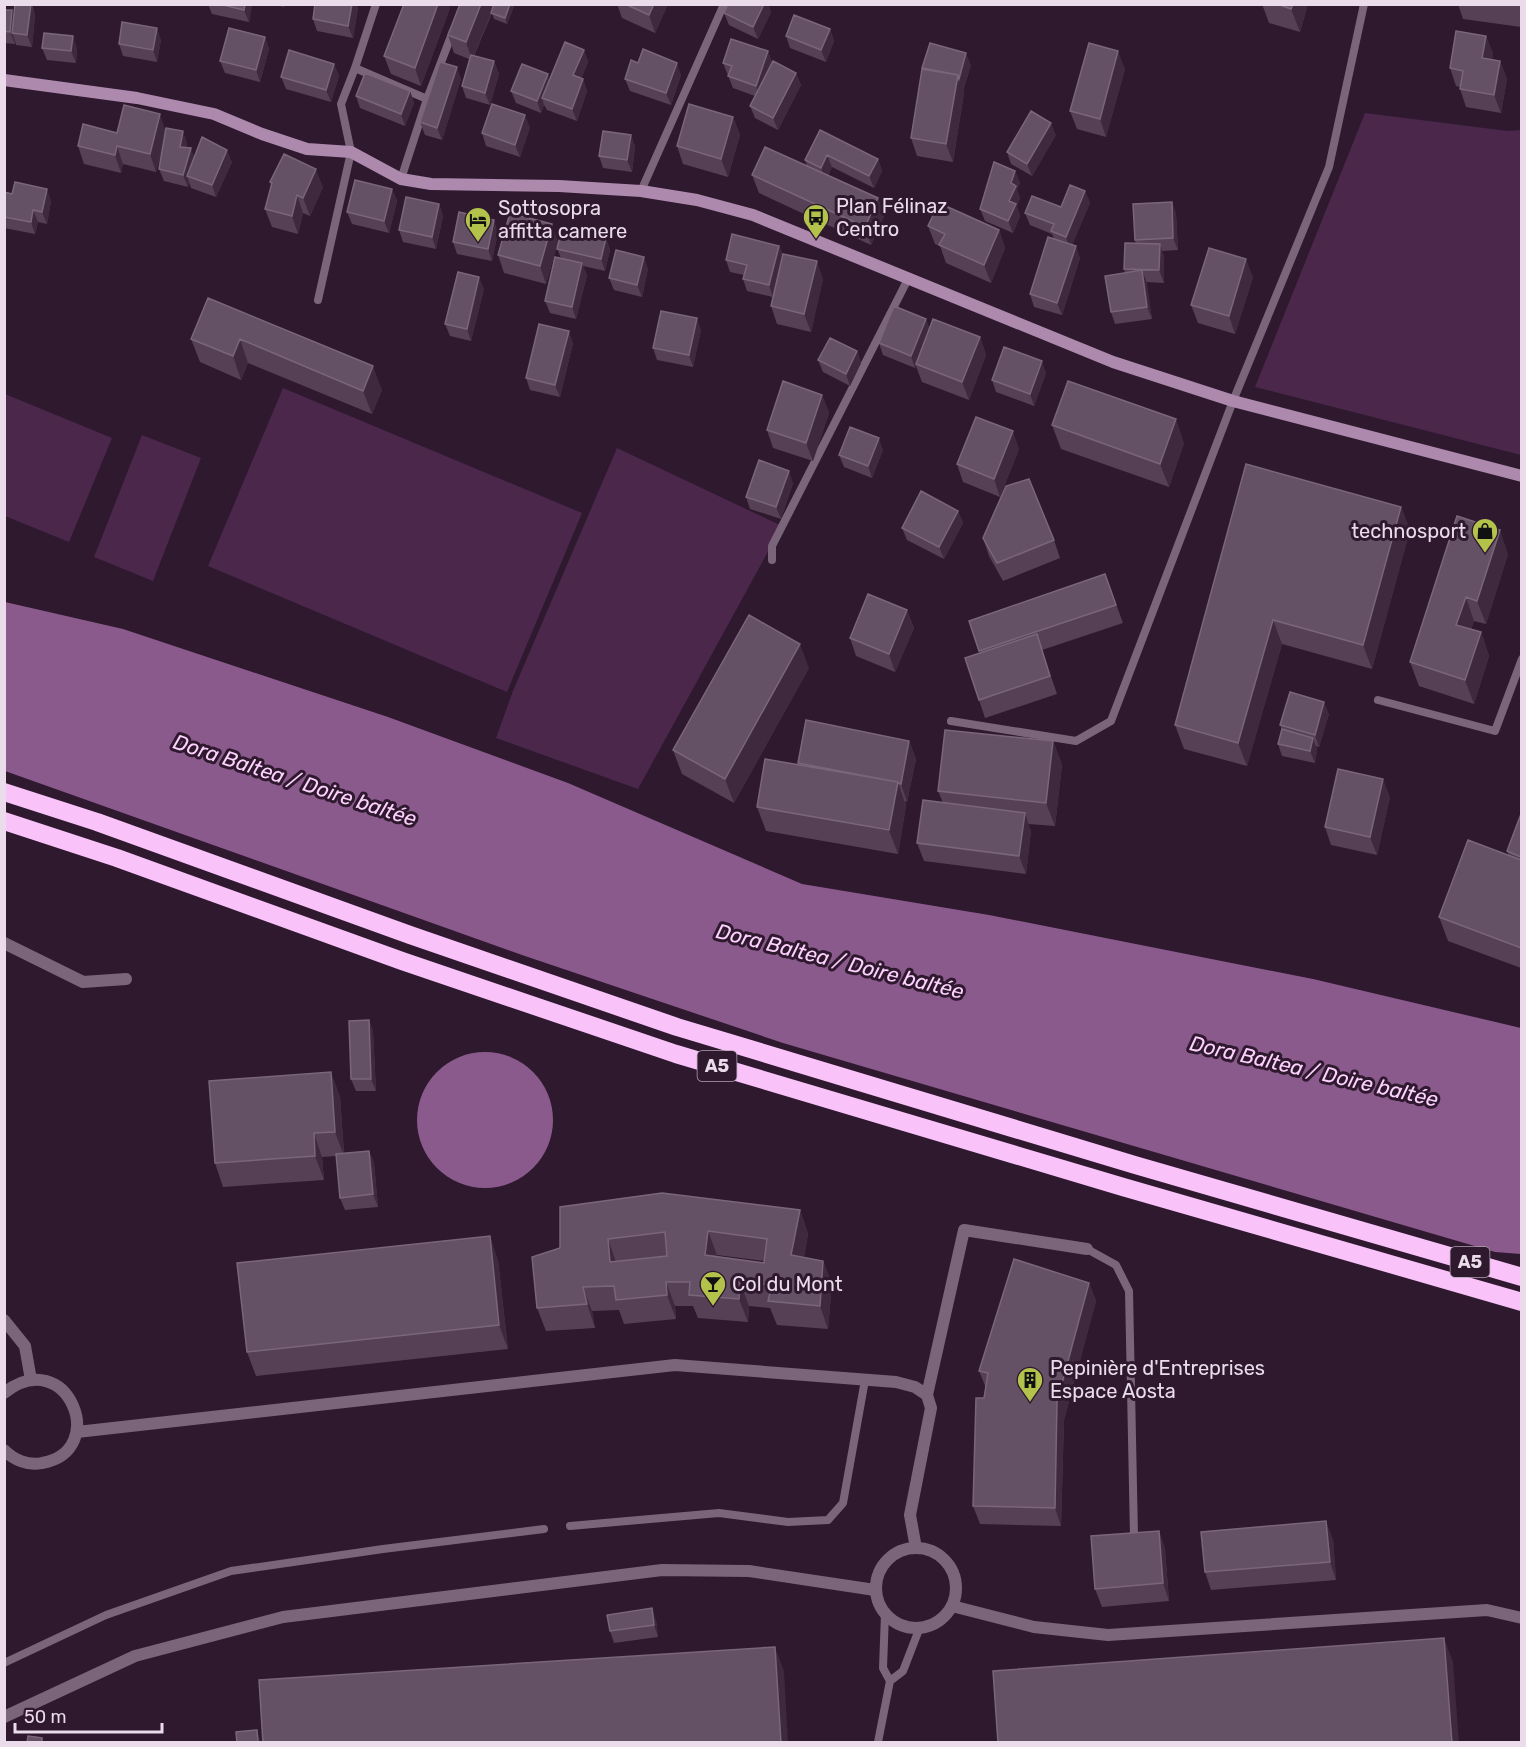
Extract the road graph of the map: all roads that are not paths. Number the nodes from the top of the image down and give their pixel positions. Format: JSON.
{"nodes":[{"id":1,"x":376,"y":4,"type":"edge"},
{"id":2,"x":724,"y":4,"type":"edge"},
{"id":3,"x":1364,"y":4,"type":"edge"},
{"id":4,"x":455,"y":26,"type":"edge"},
{"id":5,"x":355,"y":68,"type":"junction"},
{"id":6,"x":4,"y":80,"type":"edge"},
{"id":7,"x":427,"y":99,"type":"junction"},
{"id":8,"x":351,"y":152,"type":"junction"},
{"id":9,"x":401,"y":179,"type":"junction"},
{"id":10,"x":641,"y":190,"type":"junction"},
{"id":11,"x":909,"y":278,"type":"junction"},
{"id":12,"x":318,"y":300,"type":"dead end"},
{"id":13,"x":1233,"y":401,"type":"junction"},
{"id":14,"x":1521,"y":476,"type":"edge"},
{"id":15,"x":772,"y":560,"type":"dead end"},
{"id":16,"x":1521,"y":659,"type":"edge"},
{"id":17,"x":1378,"y":700,"type":"dead end"},
{"id":18,"x":951,"y":721,"type":"dead end"},
{"id":19,"x":4,"y":792,"type":"edge"},
{"id":20,"x":4,"y":821,"type":"edge"},
{"id":21,"x":4,"y":943,"type":"edge"},
{"id":22,"x":126,"y":979,"type":"dead end"},
{"id":23,"x":1087,"y":1249,"type":"joint"},
{"id":24,"x":1521,"y":1276,"type":"edge"},
{"id":25,"x":1521,"y":1302,"type":"edge"},
{"id":26,"x":4,"y":1320,"type":"edge"},
{"id":27,"x":31,"y":1380,"type":"junction"},
{"id":28,"x":865,"y":1380,"type":"junction"},
{"id":29,"x":4,"y":1393,"type":"edge"},
{"id":30,"x":927,"y":1395,"type":"junction"},
{"id":31,"x":77,"y":1432,"type":"junction"},
{"id":32,"x":4,"y":1450,"type":"edge"},
{"id":33,"x":570,"y":1526,"type":"dead end"},
{"id":34,"x":544,"y":1529,"type":"dead end"},
{"id":35,"x":1134,"y":1536,"type":"edge"},
{"id":36,"x":916,"y":1548,"type":"junction"},
{"id":37,"x":876,"y":1590,"type":"junction"},
{"id":38,"x":952,"y":1606,"type":"junction"},
{"id":39,"x":885,"y":1614,"type":"junction"},
{"id":40,"x":1521,"y":1618,"type":"edge"},
{"id":41,"x":920,"y":1628,"type":"junction"},
{"id":42,"x":4,"y":1663,"type":"edge"},
{"id":43,"x":890,"y":1681,"type":"junction"},
{"id":44,"x":4,"y":1717,"type":"edge"},
{"id":45,"x":878,"y":1743,"type":"edge"}],
"edges":[{"from":1,"to":5,"type":"lane"},
{"from":2,"to":10,"type":"lane"},
{"from":3,"to":13,"type":"lane"},
{"from":4,"to":7,"type":"lane"},
{"from":5,"to":7,"type":"lane"},
{"from":5,"to":8,"type":"lane"},
{"from":6,"to":8,"type":"main road"},
{"from":7,"to":9,"type":"lane"},
{"from":8,"to":9,"type":"main road"},
{"from":8,"to":12,"type":"lane"},
{"from":9,"to":10,"type":"main road"},
{"from":10,"to":11,"type":"main road"},
{"from":11,"to":13,"type":"main road"},
{"from":11,"to":15,"type":"lane"},
{"from":13,"to":14,"type":"main road"},
{"from":13,"to":18,"type":"lane"},
{"from":16,"to":17,"type":"lane"},
{"from":19,"to":24,"type":"highway","number":"A5"},
{"from":20,"to":25,"type":"highway","number":"A5"},
{"from":21,"to":22,"type":"street"},
{"from":23,"to":30,"type":"street"},
{"from":23,"to":35,"type":"lane"},
{"from":26,"to":27,"type":"street"},
{"from":27,"to":29,"type":"street"},
{"from":27,"to":31,"type":"street"},
{"from":28,"to":30,"type":"street"},
{"from":28,"to":31,"type":"street"},
{"from":28,"to":33,"type":"lane"},
{"from":30,"to":36,"type":"street"},
{"from":31,"to":32,"type":"street"},
{"from":34,"to":42,"type":"lane"},
{"from":36,"to":37,"type":"street"},
{"from":36,"to":38,"type":"street"},
{"from":37,"to":39,"type":"street"},
{"from":37,"to":44,"type":"street"},
{"from":38,"to":40,"type":"street"},
{"from":38,"to":41,"type":"street"},
{"from":39,"to":41,"type":"street"},
{"from":39,"to":43,"type":"lane"},
{"from":41,"to":43,"type":"lane"},
{"from":43,"to":45,"type":"lane"}]}
